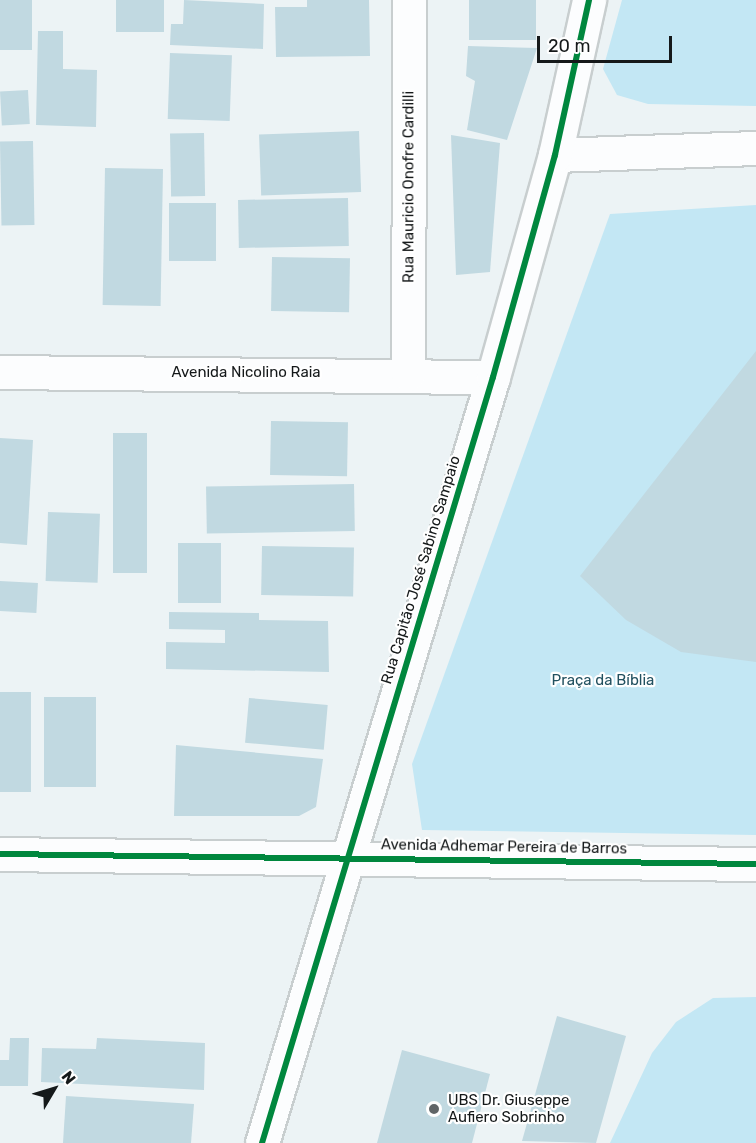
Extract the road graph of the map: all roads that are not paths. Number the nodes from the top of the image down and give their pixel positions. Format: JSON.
{"nodes":[{"id":1,"x":409,"y":0,"type":"edge"},
{"id":2,"x":588,"y":0,"type":"edge"},
{"id":3,"x":756,"y":148,"type":"edge"},
{"id":4,"x":555,"y":155,"type":"junction"},
{"id":5,"x":0,"y":372,"type":"edge"},
{"id":6,"x":408,"y":374,"type":"junction"},
{"id":7,"x":493,"y":377,"type":"junction"},
{"id":8,"x":0,"y":854,"type":"edge"},
{"id":9,"x":345,"y":857,"type":"junction"},
{"id":10,"x":756,"y":864,"type":"edge"},
{"id":11,"x":262,"y":1143,"type":"edge"}],
"edges":[{"from":1,"to":6,"type":"street","name":"Rua Mauricio Onofre Cardilli"},
{"from":2,"to":4,"type":"street","name":"Rua Capitão José Sabino Sampaio"},
{"from":3,"to":4,"type":"street"},
{"from":4,"to":7,"type":"street","name":"Rua Capitão José Sabino Sampaio"},
{"from":5,"to":6,"type":"street","name":"Avenida Nicolino Raia"},
{"from":6,"to":7,"type":"street","name":"Avenida Nicolino Raia"},
{"from":7,"to":9,"type":"street","name":"Rua Capitão José Sabino Sampaio"},
{"from":8,"to":9,"type":"street","name":"Avenida Adhemar Pereira de Barros"},
{"from":9,"to":10,"type":"street","name":"Avenida Adhemar Pereira de Barros"},
{"from":9,"to":11,"type":"street","name":"Rua Capitão José Sabino Sampaio"}]}
